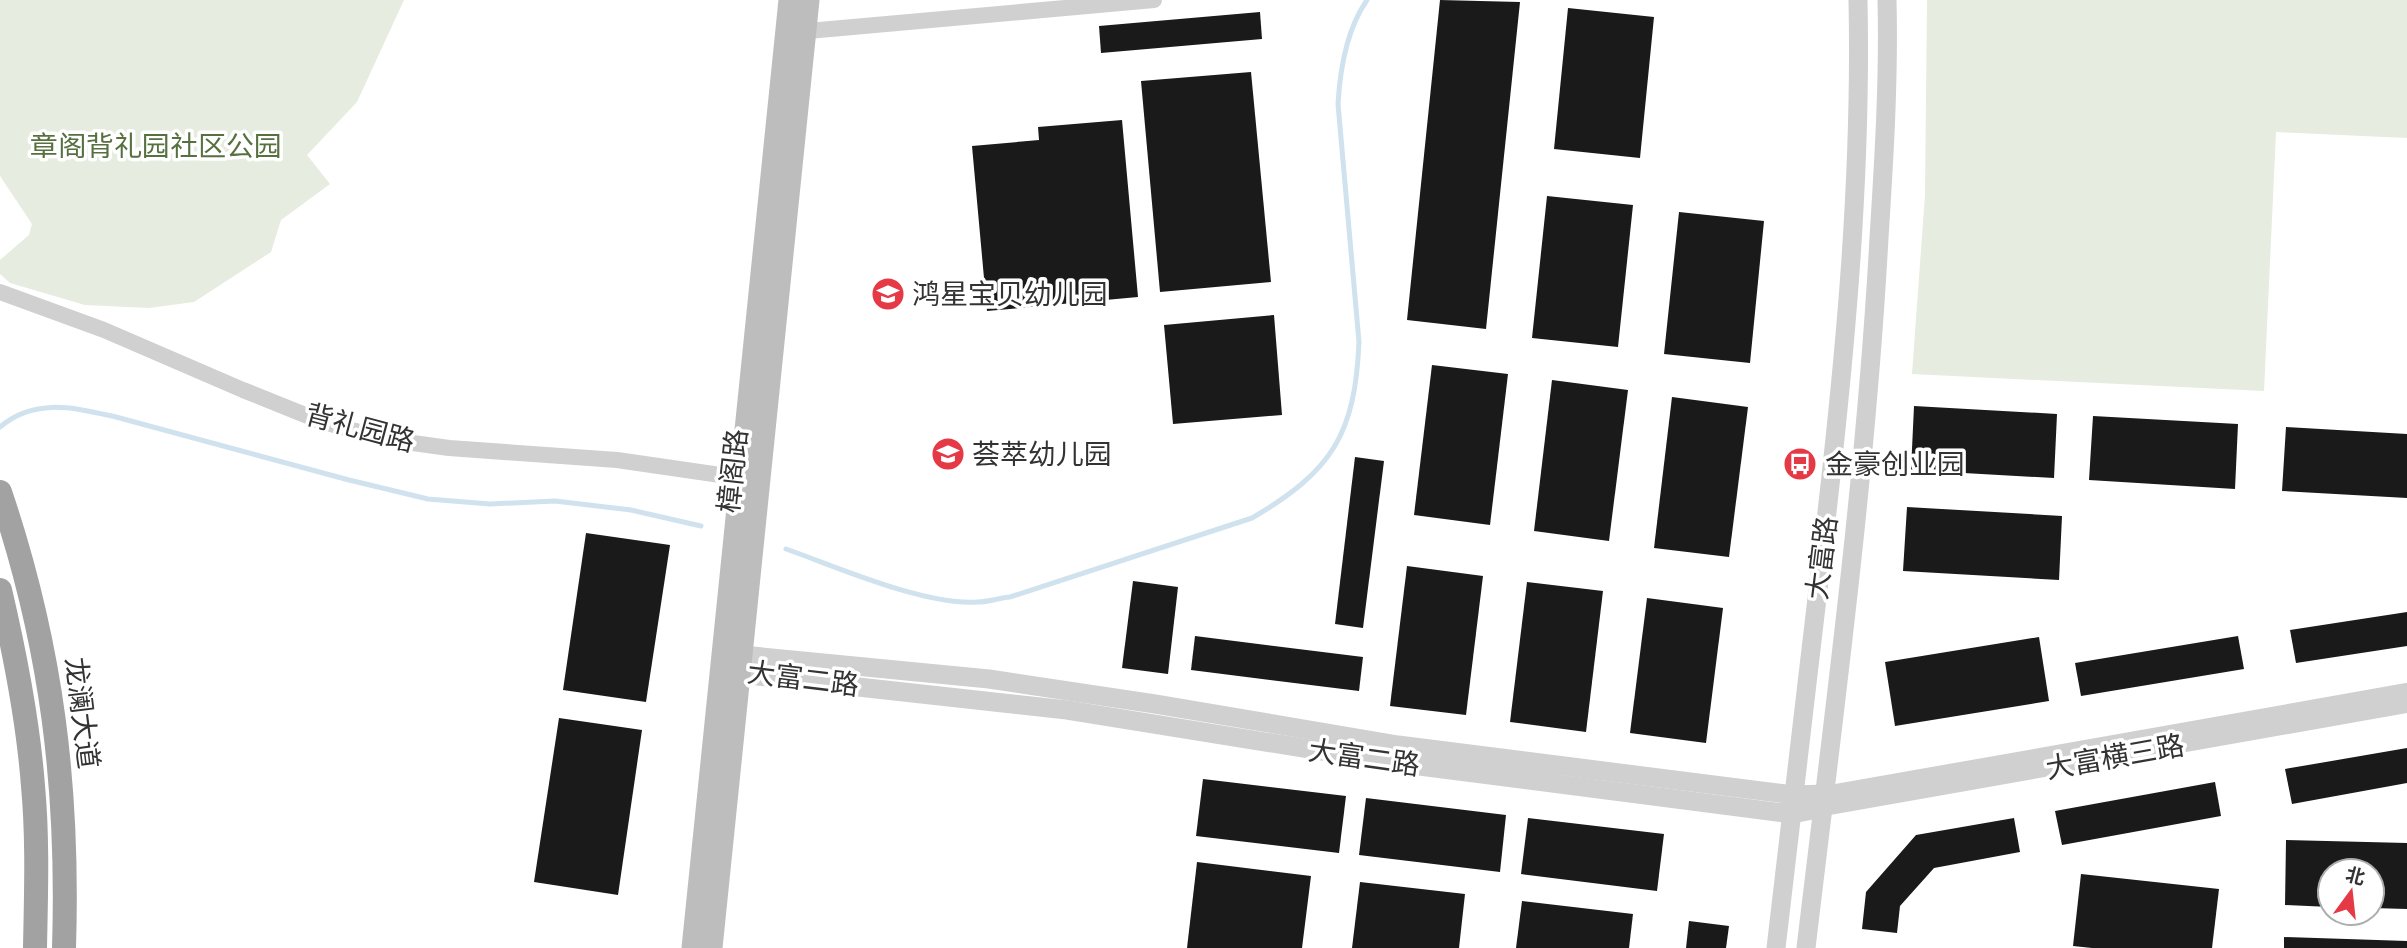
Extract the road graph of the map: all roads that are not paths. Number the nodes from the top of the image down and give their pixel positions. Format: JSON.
{"nodes":[{"id":1,"x":789,"y":0,"type":"edge"},
{"id":2,"x":809,"y":0,"type":"edge"},
{"id":3,"x":1153,"y":0,"type":"edge"},
{"id":4,"x":1858,"y":0,"type":"edge"},
{"id":5,"x":1888,"y":0,"type":"edge"},
{"id":6,"x":808,"y":31,"type":"junction"},
{"id":7,"x":0,"y":292,"type":"edge"},
{"id":8,"x":741,"y":478,"type":"junction"},
{"id":9,"x":0,"y":492,"type":"edge"},
{"id":10,"x":0,"y":590,"type":"edge"},
{"id":11,"x":735,"y":664,"type":"junction"},
{"id":12,"x":2407,"y":691,"type":"edge"},
{"id":13,"x":2407,"y":705,"type":"edge"},
{"id":14,"x":1824,"y":801,"type":"junction"},
{"id":15,"x":1793,"y":805,"type":"junction"},
{"id":16,"x":35,"y":948,"type":"edge"},
{"id":17,"x":64,"y":948,"type":"edge"},
{"id":18,"x":692,"y":948,"type":"edge"},
{"id":19,"x":712,"y":948,"type":"edge"},
{"id":20,"x":1776,"y":948,"type":"edge"},
{"id":21,"x":1806,"y":948,"type":"edge"}],
"edges":[{"from":1,"to":8,"type":"main road","name":"樟阁路"},
{"from":2,"to":6,"type":"main road","name":"樟阁路"},
{"from":3,"to":6,"type":"street"},
{"from":4,"to":15,"type":"street","name":"大富路"},
{"from":5,"to":14,"type":"street","name":"大富路"},
{"from":6,"to":11,"type":"main road","name":"樟阁路"},
{"from":7,"to":8,"type":"street","name":"背礼园路"},
{"from":8,"to":11,"type":"main road","name":"樟阁路"},
{"from":9,"to":17,"type":"highway","name":"龙澜大道"},
{"from":10,"to":16,"type":"highway","name":"龙澜大道"},
{"from":11,"to":15,"type":"street","name":"大富二路"},
{"from":11,"to":18,"type":"main road","name":"樟阁路"},
{"from":11,"to":19,"type":"main road","name":"樟阁路"},
{"from":12,"to":14,"type":"street","name":"大富横三路"},
{"from":13,"to":14,"type":"street","name":"大富横三路"},
{"from":14,"to":15,"type":"street","name":"大富二路"},
{"from":14,"to":21,"type":"street","name":"大富路"},
{"from":15,"to":20,"type":"street","name":"大富路"}]}
